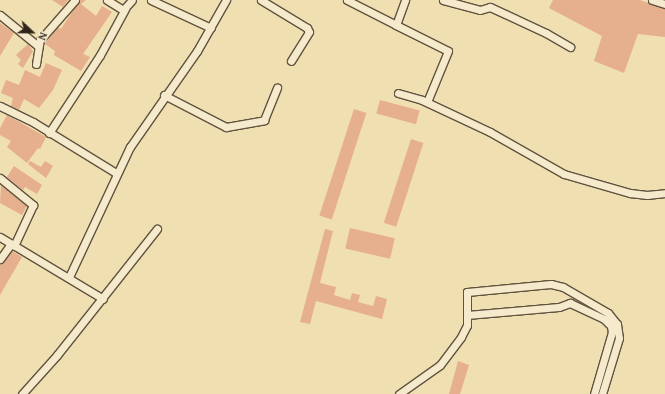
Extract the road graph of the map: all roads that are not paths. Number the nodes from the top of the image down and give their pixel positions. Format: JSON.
{"nodes":[{"id":1,"x":75,"y":0,"type":"edge"},
{"id":2,"x":107,"y":0,"type":"edge"},
{"id":3,"x":132,"y":0,"type":"edge"},
{"id":4,"x":151,"y":0,"type":"edge"},
{"id":5,"x":226,"y":0,"type":"edge"},
{"id":6,"x":261,"y":0,"type":"edge"},
{"id":7,"x":347,"y":0,"type":"edge"},
{"id":8,"x":405,"y":0,"type":"edge"},
{"id":9,"x":443,"y":0,"type":"edge"},
{"id":10,"x":652,"y":0,"type":"edge"},
{"id":11,"x":491,"y":4,"type":"edge"},
{"id":12,"x":665,"y":4,"type":"edge"},
{"id":13,"x":125,"y":9,"type":"junction"},
{"id":14,"x":0,"y":15,"type":"edge"},
{"id":15,"x":396,"y":25,"type":"junction"},
{"id":16,"x":211,"y":28,"type":"junction"},
{"id":17,"x":38,"y":46,"type":"junction"},
{"id":18,"x":570,"y":47,"type":"dead end"},
{"id":19,"x":291,"y":61,"type":"dead end"},
{"id":20,"x":36,"y":64,"type":"dead end"},
{"id":21,"x":277,"y":87,"type":"dead end"},
{"id":22,"x":398,"y":93,"type":"dead end"},
{"id":23,"x":164,"y":95,"type":"junction"},
{"id":24,"x":427,"y":102,"type":"junction"},
{"id":25,"x":0,"y":106,"type":"edge"},
{"id":26,"x":49,"y":133,"type":"junction"},
{"id":27,"x":116,"y":173,"type":"junction"},
{"id":28,"x":0,"y":178,"type":"edge"},
{"id":29,"x":665,"y":193,"type":"edge"},
{"id":30,"x":157,"y":229,"type":"dead end"},
{"id":31,"x":0,"y":237,"type":"edge"},
{"id":32,"x":12,"y":245,"type":"junction"},
{"id":33,"x":0,"y":259,"type":"edge"},
{"id":34,"x":69,"y":277,"type":"junction"},
{"id":35,"x":103,"y":298,"type":"junction"},
{"id":36,"x":467,"y":315,"type":"junction"},
{"id":37,"x":22,"y":394,"type":"edge"},
{"id":38,"x":399,"y":394,"type":"edge"},
{"id":39,"x":594,"y":394,"type":"edge"},
{"id":40,"x":602,"y":394,"type":"edge"}],
"edges":[{"from":1,"to":17,"type":"street"},
{"from":2,"to":13,"type":"street"},
{"from":3,"to":13,"type":"street"},
{"from":4,"to":16,"type":"street"},
{"from":5,"to":16,"type":"street"},
{"from":6,"to":19,"type":"street"},
{"from":7,"to":15,"type":"street"},
{"from":8,"to":15,"type":"street"},
{"from":9,"to":11,"type":"street"},
{"from":10,"to":12,"type":"street"},
{"from":11,"to":18,"type":"street"},
{"from":13,"to":26,"type":"street"},
{"from":14,"to":17,"type":"street"},
{"from":15,"to":24,"type":"street"},
{"from":16,"to":23,"type":"street"},
{"from":17,"to":20,"type":"street"},
{"from":21,"to":23,"type":"street"},
{"from":22,"to":24,"type":"street"},
{"from":23,"to":27,"type":"street"},
{"from":24,"to":29,"type":"street"},
{"from":25,"to":26,"type":"street"},
{"from":26,"to":27,"type":"street"},
{"from":27,"to":34,"type":"street"},
{"from":28,"to":32,"type":"street"},
{"from":30,"to":35,"type":"street"},
{"from":31,"to":32,"type":"street"},
{"from":32,"to":33,"type":"street"},
{"from":32,"to":34,"type":"street"},
{"from":34,"to":35,"type":"street"},
{"from":35,"to":37,"type":"street"},
{"from":36,"to":38,"type":"street"},
{"from":36,"to":39,"type":"street"},
{"from":36,"to":40,"type":"street"}]}
